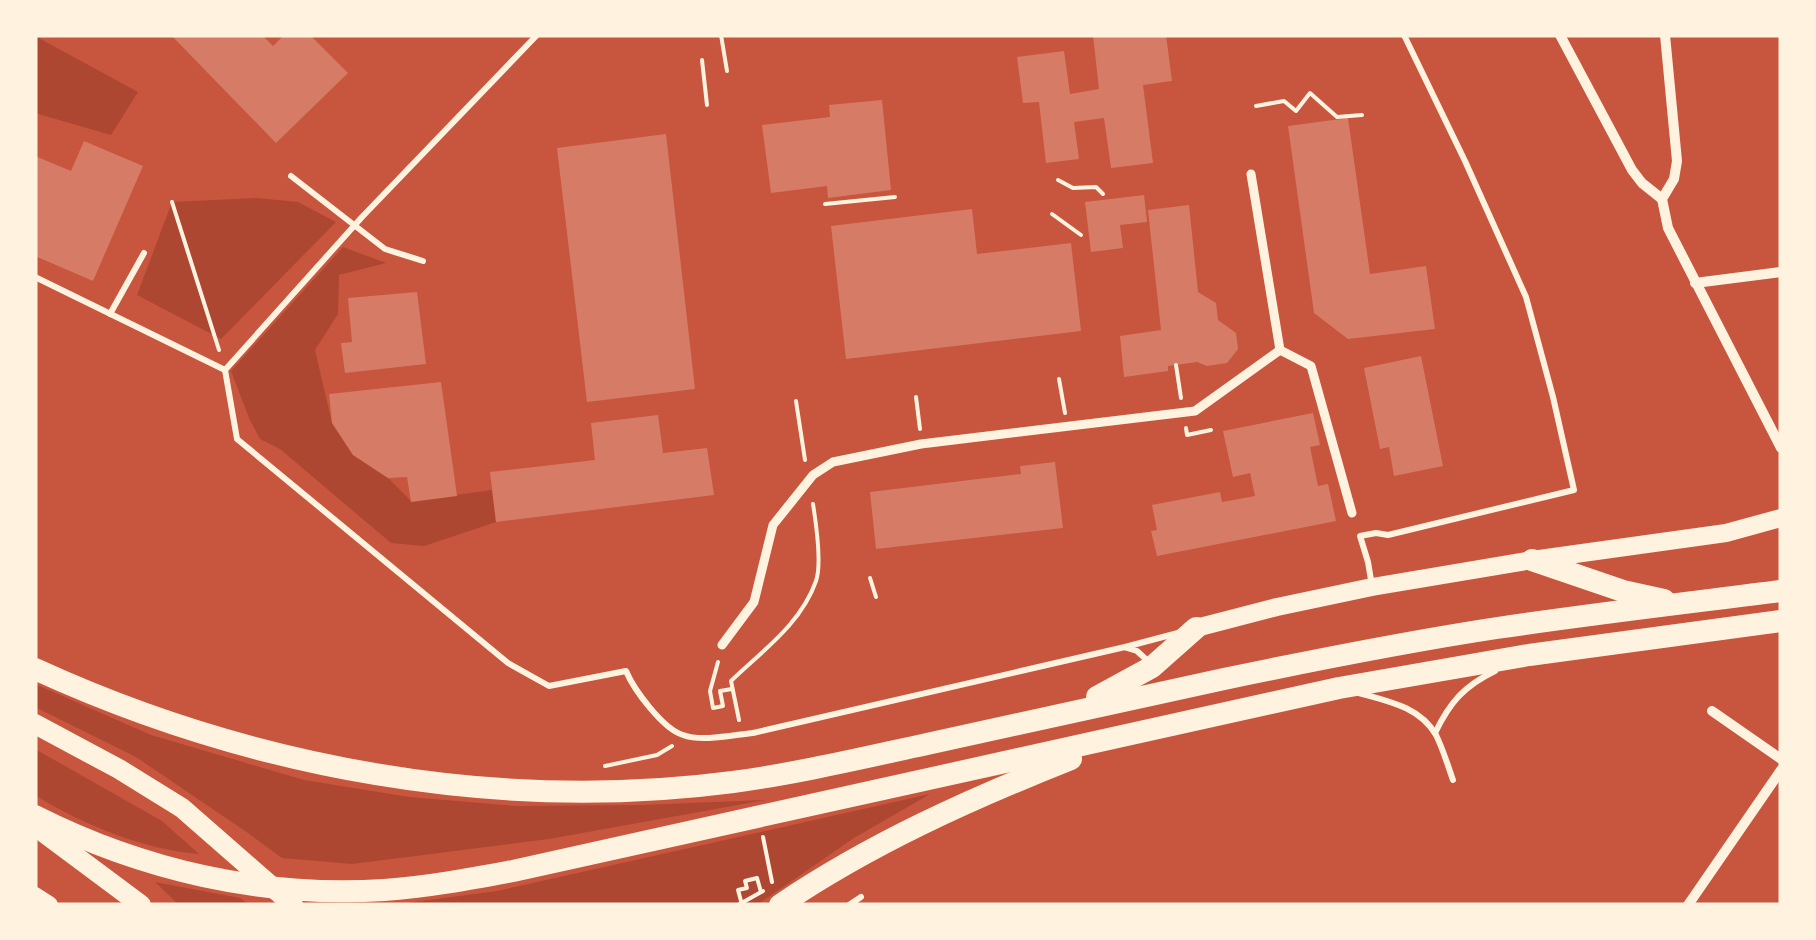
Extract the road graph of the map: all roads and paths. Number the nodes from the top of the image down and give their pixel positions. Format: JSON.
{"nodes":[{"id":1,"x":537,"y":35,"type":"edge"},
{"id":2,"x":721,"y":35,"type":"edge"},
{"id":3,"x":1404,"y":35,"type":"edge"},
{"id":4,"x":1560,"y":35,"type":"edge"},
{"id":5,"x":1665,"y":35,"type":"edge"},
{"id":6,"x":702,"y":60,"type":"dead end"},
{"id":7,"x":726,"y":71,"type":"dead end"},
{"id":8,"x":706,"y":105,"type":"dead end"},
{"id":9,"x":1256,"y":106,"type":"dead end"},
{"id":10,"x":1362,"y":115,"type":"dead end"},
{"id":11,"x":1251,"y":174,"type":"dead end"},
{"id":12,"x":292,"y":176,"type":"dead end"},
{"id":13,"x":1058,"y":180,"type":"dead end"},
{"id":14,"x":1103,"y":194,"type":"dead end"},
{"id":15,"x":896,"y":197,"type":"dead end"},
{"id":16,"x":1662,"y":199,"type":"junction"},
{"id":17,"x":172,"y":202,"type":"dead end"},
{"id":18,"x":826,"y":204,"type":"dead end"},
{"id":19,"x":1052,"y":214,"type":"dead end"},
{"id":20,"x":354,"y":226,"type":"junction"},
{"id":21,"x":1080,"y":235,"type":"dead end"},
{"id":22,"x":144,"y":254,"type":"dead end"},
{"id":23,"x":423,"y":261,"type":"dead end"},
{"id":24,"x":1781,"y":272,"type":"edge"},
{"id":25,"x":35,"y":278,"type":"edge"},
{"id":26,"x":1695,"y":284,"type":"junction"},
{"id":27,"x":110,"y":314,"type":"junction"},
{"id":28,"x":1280,"y":350,"type":"junction"},
{"id":29,"x":1176,"y":364,"type":"dead end"},
{"id":30,"x":226,"y":370,"type":"junction"},
{"id":31,"x":1059,"y":378,"type":"dead end"},
{"id":32,"x":916,"y":398,"type":"dead end"},
{"id":33,"x":796,"y":401,"type":"dead end"},
{"id":34,"x":1182,"y":402,"type":"dead end"},
{"id":35,"x":1186,"y":425,"type":"dead end"},
{"id":36,"x":1067,"y":426,"type":"junction"},
{"id":37,"x":1210,"y":430,"type":"dead end"},
{"id":38,"x":921,"y":444,"type":"junction"},
{"id":39,"x":1781,"y":448,"type":"edge"},
{"id":40,"x":808,"y":475,"type":"dead end"},
{"id":41,"x":811,"y":494,"type":"dead end"},
{"id":42,"x":1352,"y":514,"type":"dead end"},
{"id":43,"x":1781,"y":518,"type":"edge"},
{"id":44,"x":1532,"y":560,"type":"junction"},
{"id":45,"x":870,"y":578,"type":"dead end"},
{"id":46,"x":1372,"y":587,"type":"junction"},
{"id":47,"x":1781,"y":591,"type":"edge"},
{"id":48,"x":876,"y":596,"type":"dead end"},
{"id":49,"x":1682,"y":603,"type":"junction"},
{"id":50,"x":1781,"y":621,"type":"edge"},
{"id":51,"x":1196,"y":628,"type":"junction"},
{"id":52,"x":1674,"y":634,"type":"junction"},
{"id":53,"x":1781,"y":638,"type":"edge"},
{"id":54,"x":722,"y":644,"type":"dead end"},
{"id":55,"x":1125,"y":647,"type":"junction"},
{"id":56,"x":1530,"y":655,"type":"junction"},
{"id":57,"x":718,"y":662,"type":"dead end"},
{"id":58,"x":1152,"y":667,"type":"junction"},
{"id":59,"x":35,"y":669,"type":"edge"},
{"id":60,"x":732,"y":688,"type":"junction"},
{"id":61,"x":1339,"y":688,"type":"junction"},
{"id":62,"x":1712,"y":711,"type":"dead end"},
{"id":63,"x":1060,"y":715,"type":"junction"},
{"id":64,"x":35,"y":724,"type":"edge"},
{"id":65,"x":740,"y":724,"type":"dead end"},
{"id":66,"x":1140,"y":732,"type":"junction"},
{"id":67,"x":1435,"y":733,"type":"junction"},
{"id":68,"x":681,"y":735,"type":"junction"},
{"id":69,"x":1781,"y":758,"type":"edge"},
{"id":70,"x":604,"y":766,"type":"dead end"},
{"id":71,"x":1781,"y":770,"type":"edge"},
{"id":72,"x":1453,"y":780,"type":"dead end"},
{"id":73,"x":35,"y":816,"type":"edge"},
{"id":74,"x":35,"y":826,"type":"edge"},
{"id":75,"x":762,"y":832,"type":"dead end"},
{"id":76,"x":35,"y":896,"type":"edge"},
{"id":77,"x":861,"y":897,"type":"dead end"},
{"id":78,"x":770,"y":898,"type":"edge"},
{"id":79,"x":49,"y":905,"type":"edge"},
{"id":80,"x":141,"y":905,"type":"edge"},
{"id":81,"x":293,"y":905,"type":"edge"},
{"id":82,"x":740,"y":905,"type":"edge"},
{"id":83,"x":849,"y":905,"type":"edge"},
{"id":84,"x":1688,"y":905,"type":"edge"}],
"edges":[{"from":1,"to":20,"type":"lane"},
{"from":2,"to":7,"type":"path"},
{"from":3,"to":46,"type":"lane"},
{"from":4,"to":16,"type":"street"},
{"from":5,"to":16,"type":"street"},
{"from":6,"to":8,"type":"path"},
{"from":9,"to":10,"type":"path"},
{"from":11,"to":28,"type":"street"},
{"from":12,"to":20,"type":"lane"},
{"from":13,"to":14,"type":"path"},
{"from":15,"to":18,"type":"path"},
{"from":16,"to":26,"type":"street"},
{"from":17,"to":30,"type":"path"},
{"from":19,"to":21,"type":"path"},
{"from":20,"to":23,"type":"lane"},
{"from":20,"to":30,"type":"lane"},
{"from":22,"to":27,"type":"lane"},
{"from":24,"to":26,"type":"street"},
{"from":25,"to":27,"type":"lane"},
{"from":26,"to":39,"type":"street"},
{"from":27,"to":30,"type":"lane"},
{"from":28,"to":36,"type":"street"},
{"from":28,"to":42,"type":"street"},
{"from":29,"to":34,"type":"path"},
{"from":30,"to":68,"type":"lane"},
{"from":31,"to":36,"type":"path"},
{"from":32,"to":38,"type":"path"},
{"from":33,"to":40,"type":"path"},
{"from":35,"to":37,"type":"path"},
{"from":36,"to":38,"type":"street"},
{"from":38,"to":54,"type":"street"},
{"from":41,"to":60,"type":"path"},
{"from":43,"to":44,"type":"street"},
{"from":44,"to":46,"type":"street"},
{"from":44,"to":49,"type":"highway"},
{"from":45,"to":48,"type":"path"},
{"from":46,"to":51,"type":"street"},
{"from":47,"to":49,"type":"highway"},
{"from":49,"to":63,"type":"highway"},
{"from":50,"to":52,"type":"highway"},
{"from":51,"to":55,"type":"lane"},
{"from":51,"to":58,"type":"highway"},
{"from":52,"to":53,"type":"highway"},
{"from":52,"to":56,"type":"highway"},
{"from":55,"to":58,"type":"lane"},
{"from":55,"to":68,"type":"lane"},
{"from":56,"to":61,"type":"highway"},
{"from":56,"to":67,"type":"lane"},
{"from":57,"to":60,"type":"path"},
{"from":58,"to":63,"type":"highway"},
{"from":59,"to":63,"type":"highway"},
{"from":60,"to":65,"type":"path"},
{"from":61,"to":66,"type":"highway"},
{"from":61,"to":67,"type":"lane"},
{"from":62,"to":69,"type":"street"},
{"from":64,"to":81,"type":"main road"},
{"from":66,"to":73,"type":"highway"},
{"from":66,"to":78,"type":"highway"},
{"from":67,"to":72,"type":"lane"},
{"from":68,"to":70,"type":"path"},
{"from":71,"to":84,"type":"street"},
{"from":74,"to":80,"type":"main road"},
{"from":75,"to":78,"type":"path"},
{"from":76,"to":79,"type":"street"},
{"from":77,"to":83,"type":"lane"},
{"from":78,"to":82,"type":"path"},
{"from":78,"to":82,"type":"path"}]}
